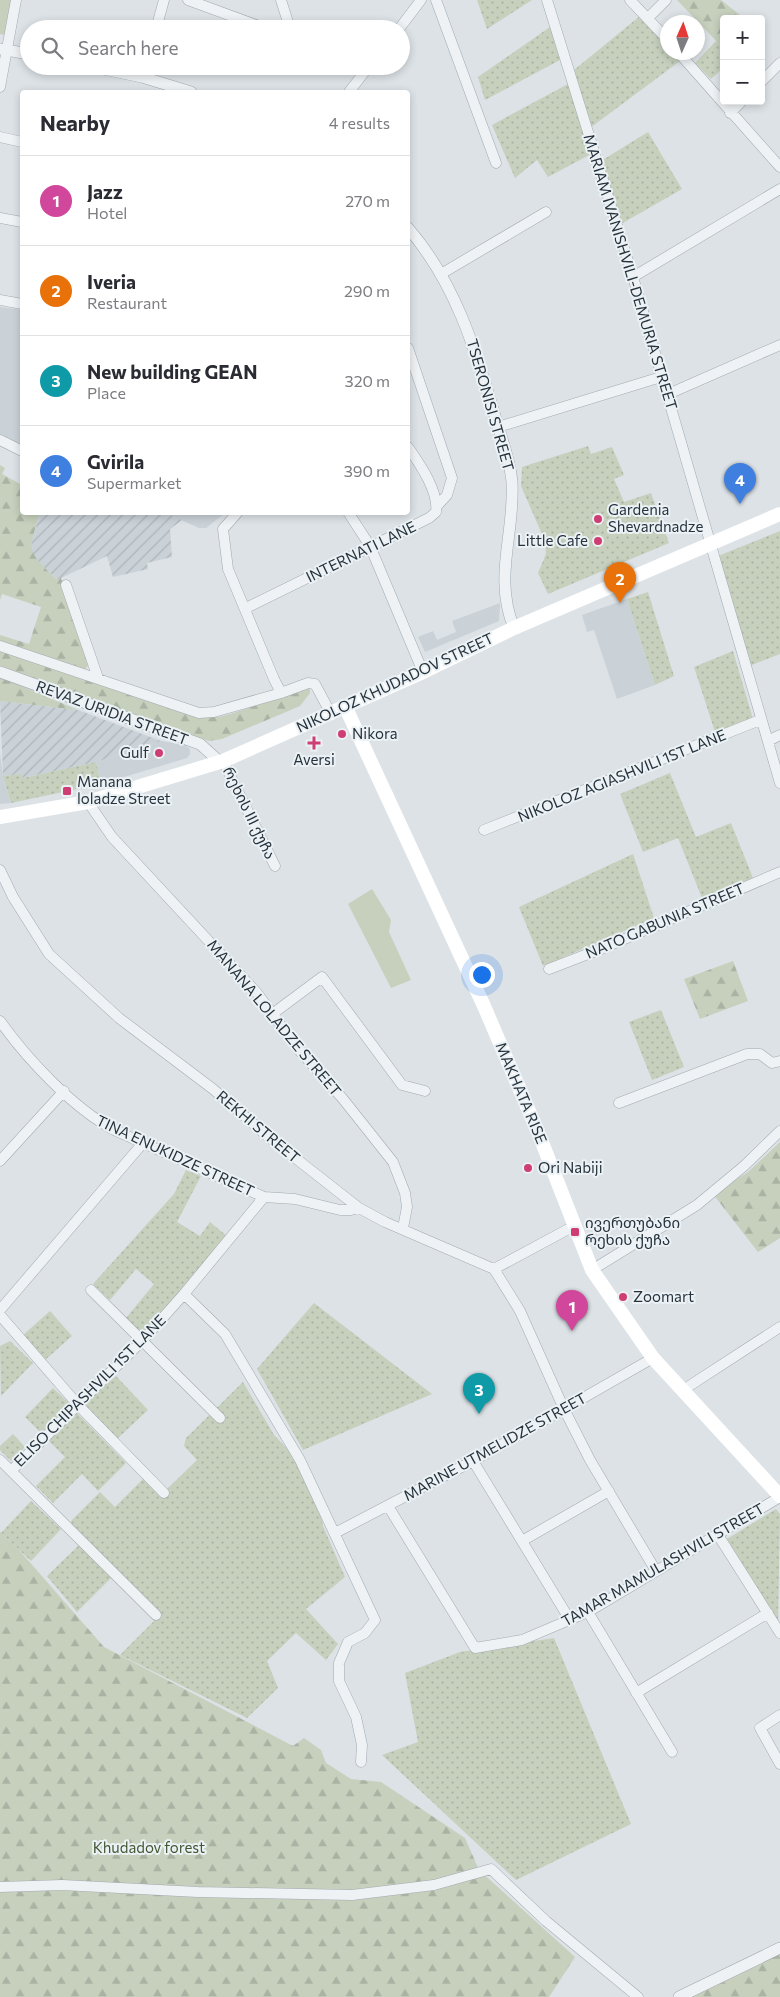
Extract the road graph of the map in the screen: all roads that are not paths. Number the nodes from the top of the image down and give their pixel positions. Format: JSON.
{"nodes":[{"id":1,"x":16,"y":0,"type":"edge"},
{"id":2,"x":164,"y":0,"type":"edge"},
{"id":3,"x":188,"y":0,"type":"edge"},
{"id":4,"x":281,"y":0,"type":"edge"},
{"id":5,"x":421,"y":0,"type":"edge"},
{"id":6,"x":436,"y":0,"type":"edge"},
{"id":7,"x":547,"y":0,"type":"edge"},
{"id":8,"x":630,"y":0,"type":"edge"},
{"id":9,"x":666,"y":0,"type":"edge"},
{"id":10,"x":648,"y":18,"type":"junction"},
{"id":11,"x":158,"y":20,"type":"edge"},
{"id":12,"x":242,"y":20,"type":"edge"},
{"id":13,"x":287,"y":20,"type":"edge"},
{"id":14,"x":405,"y":20,"type":"edge"},
{"id":15,"x":660,"y":31,"type":"edge"},
{"id":16,"x":4,"y":49,"type":"edge"},
{"id":17,"x":20,"y":52,"type":"edge"},
{"id":18,"x":685,"y":60,"type":"edge"},
{"id":19,"x":780,"y":63,"type":"edge"},
{"id":20,"x":153,"y":75,"type":"edge"},
{"id":21,"x":362,"y":75,"type":"edge"},
{"id":22,"x":765,"y":78,"type":"edge"},
{"id":23,"x":0,"y":86,"type":"edge"},
{"id":24,"x":187,"y":90,"type":"edge"},
{"id":25,"x":351,"y":90,"type":"edge"},
{"id":26,"x":738,"y":105,"type":"edge"},
{"id":27,"x":730,"y":113,"type":"junction"},
{"id":28,"x":0,"y":137,"type":"edge"},
{"id":29,"x":20,"y":142,"type":"edge"},
{"id":30,"x":496,"y":163,"type":"dead end"},
{"id":31,"x":780,"y":167,"type":"edge"},
{"id":32,"x":780,"y":189,"type":"edge"},
{"id":33,"x":546,"y":212,"type":"dead end"},
{"id":34,"x":0,"y":218,"type":"edge"},
{"id":35,"x":20,"y":222,"type":"edge"},
{"id":36,"x":410,"y":231,"type":"edge"},
{"id":37,"x":441,"y":274,"type":"junction"},
{"id":38,"x":633,"y":277,"type":"junction"},
{"id":39,"x":0,"y":300,"type":"edge"},
{"id":40,"x":20,"y":304,"type":"edge"},
{"id":41,"x":780,"y":345,"type":"edge"},
{"id":42,"x":410,"y":354,"type":"edge"},
{"id":43,"x":661,"y":377,"type":"junction"},
{"id":44,"x":666,"y":395,"type":"junction"},
{"id":45,"x":498,"y":427,"type":"junction"},
{"id":46,"x":0,"y":440,"type":"edge"},
{"id":47,"x":20,"y":450,"type":"edge"},
{"id":48,"x":410,"y":451,"type":"edge"},
{"id":49,"x":437,"y":506,"type":"junction"},
{"id":50,"x":780,"y":514,"type":"edge"},
{"id":51,"x":235,"y":515,"type":"edge"},
{"id":52,"x":350,"y":515,"type":"edge"},
{"id":53,"x":370,"y":546,"type":"junction"},
{"id":54,"x":710,"y":546,"type":"junction"},
{"id":55,"x":66,"y":584,"type":"dead end"},
{"id":56,"x":246,"y":608,"type":"junction"},
{"id":57,"x":514,"y":628,"type":"junction"},
{"id":58,"x":0,"y":646,"type":"edge"},
{"id":59,"x":0,"y":672,"type":"edge"},
{"id":60,"x":423,"y":672,"type":"junction"},
{"id":61,"x":98,"y":678,"type":"junction"},
{"id":62,"x":281,"y":693,"type":"junction"},
{"id":63,"x":345,"y":706,"type":"junction"},
{"id":64,"x":330,"y":712,"type":"junction"},
{"id":65,"x":760,"y":720,"type":"junction"},
{"id":66,"x":780,"y":735,"type":"edge"},
{"id":67,"x":768,"y":741,"type":"junction"},
{"id":68,"x":221,"y":761,"type":"junction"},
{"id":69,"x":780,"y":783,"type":"edge"},
{"id":70,"x":88,"y":802,"type":"junction"},
{"id":71,"x":0,"y":818,"type":"edge"},
{"id":72,"x":484,"y":830,"type":"dead end"},
{"id":73,"x":275,"y":866,"type":"dead end"},
{"id":74,"x":0,"y":870,"type":"edge"},
{"id":75,"x":780,"y":872,"type":"edge"},
{"id":76,"x":549,"y":969,"type":"dead end"},
{"id":77,"x":271,"y":1015,"type":"junction"},
{"id":78,"x":0,"y":1021,"type":"edge"},
{"id":79,"x":780,"y":1061,"type":"edge"},
{"id":80,"x":64,"y":1091,"type":"junction"},
{"id":81,"x":425,"y":1091,"type":"dead end"},
{"id":82,"x":619,"y":1103,"type":"dead end"},
{"id":83,"x":780,"y":1131,"type":"edge"},
{"id":84,"x":143,"y":1143,"type":"junction"},
{"id":85,"x":0,"y":1161,"type":"edge"},
{"id":86,"x":264,"y":1197,"type":"junction"},
{"id":87,"x":359,"y":1208,"type":"junction"},
{"id":88,"x":574,"y":1226,"type":"junction"},
{"id":89,"x":403,"y":1228,"type":"junction"},
{"id":90,"x":494,"y":1269,"type":"junction"},
{"id":91,"x":592,"y":1270,"type":"junction"},
{"id":92,"x":91,"y":1290,"type":"dead end"},
{"id":93,"x":184,"y":1294,"type":"junction"},
{"id":94,"x":0,"y":1310,"type":"edge"},
{"id":95,"x":0,"y":1315,"type":"edge"},
{"id":96,"x":780,"y":1327,"type":"edge"},
{"id":97,"x":143,"y":1340,"type":"junction"},
{"id":98,"x":653,"y":1358,"type":"junction"},
{"id":99,"x":683,"y":1390,"type":"junction"},
{"id":100,"x":79,"y":1406,"type":"junction"},
{"id":101,"x":564,"y":1409,"type":"junction"},
{"id":102,"x":220,"y":1418,"type":"dead end"},
{"id":103,"x":0,"y":1460,"type":"edge"},
{"id":104,"x":473,"y":1461,"type":"junction"},
{"id":105,"x":11,"y":1471,"type":"junction"},
{"id":106,"x":609,"y":1491,"type":"junction"},
{"id":107,"x":164,"y":1493,"type":"dead end"},
{"id":108,"x":780,"y":1497,"type":"edge"},
{"id":109,"x":388,"y":1506,"type":"junction"},
{"id":110,"x":335,"y":1533,"type":"junction"},
{"id":111,"x":718,"y":1535,"type":"junction"},
{"id":112,"x":522,"y":1542,"type":"junction"},
{"id":113,"x":656,"y":1571,"type":"junction"},
{"id":114,"x":588,"y":1612,"type":"junction"},
{"id":115,"x":768,"y":1612,"type":"junction"},
{"id":116,"x":156,"y":1615,"type":"dead end"},
{"id":117,"x":570,"y":1620,"type":"junction"},
{"id":118,"x":780,"y":1633,"type":"edge"},
{"id":119,"x":636,"y":1693,"type":"junction"},
{"id":120,"x":780,"y":1715,"type":"edge"},
{"id":121,"x":672,"y":1752,"type":"dead end"},
{"id":122,"x":361,"y":1762,"type":"dead end"},
{"id":123,"x":780,"y":1764,"type":"edge"},
{"id":124,"x":0,"y":1886,"type":"edge"},
{"id":125,"x":780,"y":1948,"type":"edge"},
{"id":126,"x":638,"y":1997,"type":"edge"},
{"id":127,"x":679,"y":1997,"type":"edge"}],
"edges":[{"from":1,"to":16,"type":"street"},
{"from":2,"to":11,"type":"street"},
{"from":3,"to":12,"type":"street"},
{"from":4,"to":13,"type":"street"},
{"from":5,"to":14,"type":"street"},
{"from":6,"to":30,"type":"street"},
{"from":7,"to":38,"type":"street","name":"MARIAM IVANISHVILI-DEMURIA STREET"},
{"from":8,"to":10,"type":"street"},
{"from":9,"to":10,"type":"street"},
{"from":10,"to":15,"type":"street"},
{"from":16,"to":17,"type":"street"},
{"from":16,"to":23,"type":"street"},
{"from":18,"to":27,"type":"street"},
{"from":19,"to":22,"type":"street"},
{"from":20,"to":24,"type":"street"},
{"from":21,"to":25,"type":"street"},
{"from":26,"to":27,"type":"street"},
{"from":27,"to":31,"type":"street"},
{"from":28,"to":29,"type":"street"},
{"from":32,"to":38,"type":"street"},
{"from":33,"to":37,"type":"street"},
{"from":34,"to":35,"type":"street"},
{"from":36,"to":37,"type":"street","name":"TSERONISI STREET"},
{"from":37,"to":45,"type":"street","name":"TSERONISI STREET"},
{"from":38,"to":43,"type":"street","name":"MARIAM IVANISHVILI-DEMURIA STREET"},
{"from":39,"to":40,"type":"street"},
{"from":41,"to":44,"type":"street"},
{"from":42,"to":49,"type":"street","name":"INTERNATI LANE"},
{"from":43,"to":44,"type":"street","name":"MARIAM IVANISHVILI-DEMURIA STREET"},
{"from":43,"to":45,"type":"street"},
{"from":44,"to":54,"type":"street","name":"MARIAM IVANISHVILI-DEMURIA STREET"},
{"from":45,"to":57,"type":"street","name":"TSERONISI STREET"},
{"from":46,"to":47,"type":"street"},
{"from":48,"to":49,"type":"street"},
{"from":49,"to":53,"type":"street","name":"INTERNATI LANE"},
{"from":50,"to":54,"type":"main road","name":"NIKOLOZ KHUDADOV STREET"},
{"from":51,"to":56,"type":"street"},
{"from":52,"to":53,"type":"street"},
{"from":53,"to":56,"type":"street","name":"INTERNATI LANE"},
{"from":53,"to":60,"type":"street"},
{"from":54,"to":57,"type":"main road","name":"NIKOLOZ KHUDADOV STREET"},
{"from":54,"to":65,"type":"street","name":"MARIAM IVANISHVILI-DEMURIA STREET"},
{"from":55,"to":61,"type":"street"},
{"from":56,"to":62,"type":"street"},
{"from":57,"to":60,"type":"main road","name":"NIKOLOZ KHUDADOV STREET"},
{"from":58,"to":61,"type":"street"},
{"from":59,"to":68,"type":"street","name":"REVAZ URIDIA STREET"},
{"from":60,"to":63,"type":"main road","name":"NIKOLOZ KHUDADOV STREET"},
{"from":61,"to":62,"type":"street"},
{"from":62,"to":64,"type":"street"},
{"from":63,"to":64,"type":"main road","name":"NIKOLOZ KHUDADOV STREET"},
{"from":63,"to":88,"type":"main road","name":"MAKHATA RISE"},
{"from":64,"to":68,"type":"main road","name":"NIKOLOZ KHUDADOV STREET"},
{"from":65,"to":67,"type":"street","name":"MARIAM IVANISHVILI-DEMURIA STREET"},
{"from":65,"to":72,"type":"street","name":"NIKOLOZ AGIASHVILI 1ST LANE"},
{"from":66,"to":67,"type":"street"},
{"from":67,"to":69,"type":"street","name":"MARIAM IVANISHVILI-DEMURIA STREET"},
{"from":68,"to":70,"type":"main road","name":"NIKOLOZ KHUDADOV STREET"},
{"from":68,"to":73,"type":"street","name":"რეხის III ქუჩა"},
{"from":70,"to":71,"type":"main road","name":"NIKOLOZ KHUDADOV STREET"},
{"from":70,"to":77,"type":"street","name":"MANANA LOLADZE STREET"},
{"from":74,"to":87,"type":"street","name":"REKHI STREET"},
{"from":75,"to":76,"type":"street","name":"NATO GABUNIA STREET"},
{"from":77,"to":81,"type":"street"},
{"from":77,"to":89,"type":"street","name":"MANANA LOLADZE STREET"},
{"from":78,"to":80,"type":"street","name":"TINA ENUKIDZE STREET"},
{"from":79,"to":82,"type":"street"},
{"from":80,"to":84,"type":"street","name":"TINA ENUKIDZE STREET"},
{"from":80,"to":85,"type":"street"},
{"from":83,"to":91,"type":"street"},
{"from":84,"to":86,"type":"street","name":"TINA ENUKIDZE STREET"},
{"from":84,"to":94,"type":"street"},
{"from":86,"to":87,"type":"street","name":"TINA ENUKIDZE STREET"},
{"from":86,"to":93,"type":"street","name":"ELISO CHIPASHVILI 1ST LANE"},
{"from":87,"to":89,"type":"street","name":"REKHI STREET"},
{"from":88,"to":90,"type":"street"},
{"from":88,"to":91,"type":"main road","name":"MAKHATA RISE"},
{"from":89,"to":90,"type":"street","name":"REKHI STREET"},
{"from":90,"to":101,"type":"street"},
{"from":91,"to":98,"type":"main road","name":"MAKHATA RISE"},
{"from":92,"to":97,"type":"street"},
{"from":93,"to":97,"type":"street","name":"ELISO CHIPASHVILI 1ST LANE"},
{"from":93,"to":110,"type":"street"},
{"from":95,"to":100,"type":"street"},
{"from":96,"to":99,"type":"street"},
{"from":97,"to":100,"type":"street","name":"ELISO CHIPASHVILI 1ST LANE"},
{"from":97,"to":102,"type":"street"},
{"from":98,"to":99,"type":"main road","name":"MAKHATA RISE"},
{"from":98,"to":101,"type":"street","name":"MARINE UTMELIDZE STREET"},
{"from":99,"to":108,"type":"main road","name":"MAKHATA RISE"},
{"from":100,"to":105,"type":"street","name":"ELISO CHIPASHVILI 1ST LANE"},
{"from":100,"to":107,"type":"street"},
{"from":101,"to":104,"type":"street","name":"MARINE UTMELIDZE STREET"},
{"from":101,"to":106,"type":"street"},
{"from":103,"to":105,"type":"street"},
{"from":104,"to":109,"type":"street","name":"MARINE UTMELIDZE STREET"},
{"from":104,"to":112,"type":"street"},
{"from":105,"to":116,"type":"street","name":"ELISO CHIPASHVILI 1ST LANE"},
{"from":106,"to":112,"type":"street"},
{"from":106,"to":113,"type":"street"},
{"from":108,"to":111,"type":"street","name":"TAMAR MAMULASHVILI STREET"},
{"from":109,"to":110,"type":"street","name":"MARINE UTMELIDZE STREET"},
{"from":109,"to":117,"type":"street","name":"TAMAR MAMULASHVILI STREET"},
{"from":110,"to":122,"type":"street"},
{"from":111,"to":113,"type":"street","name":"TAMAR MAMULASHVILI STREET"},
{"from":111,"to":115,"type":"street"},
{"from":112,"to":117,"type":"street"},
{"from":113,"to":114,"type":"street","name":"TAMAR MAMULASHVILI STREET"},
{"from":114,"to":117,"type":"street","name":"TAMAR MAMULASHVILI STREET"},
{"from":114,"to":119,"type":"street"},
{"from":115,"to":118,"type":"street"},
{"from":115,"to":119,"type":"street"},
{"from":119,"to":121,"type":"street"},
{"from":120,"to":123,"type":"street"},
{"from":124,"to":126,"type":"street"},
{"from":125,"to":127,"type":"street"}]}
